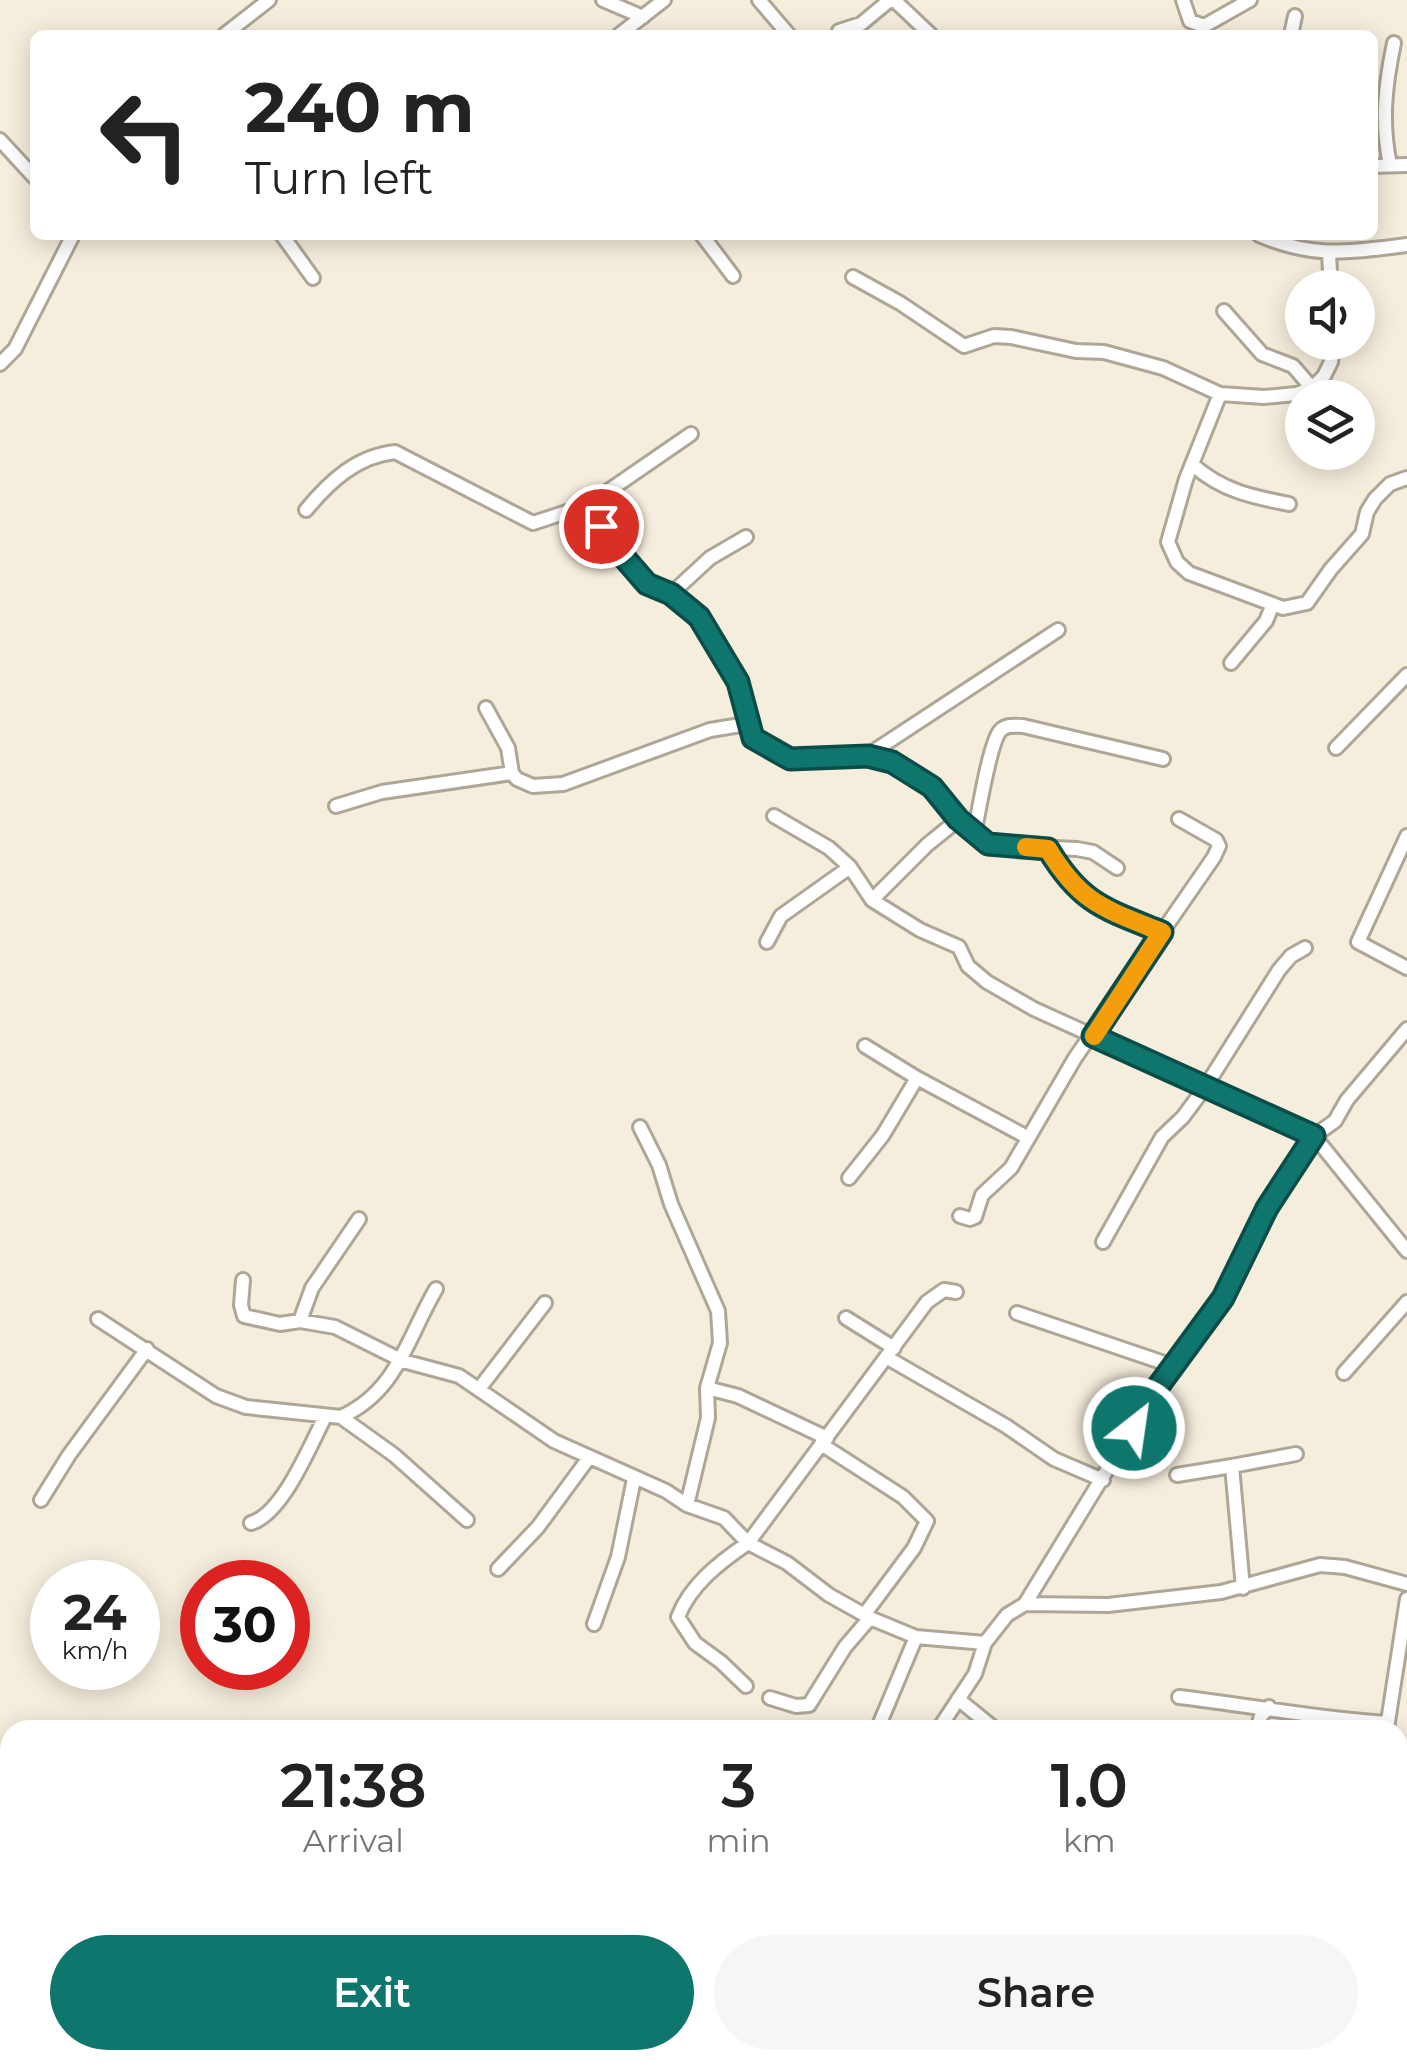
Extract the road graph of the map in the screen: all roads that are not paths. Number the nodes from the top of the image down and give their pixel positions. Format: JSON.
{"nodes":[{"id":1,"x":269,"y":0,"type":"edge"},
{"id":2,"x":604,"y":0,"type":"edge"},
{"id":3,"x":664,"y":0,"type":"edge"},
{"id":4,"x":759,"y":0,"type":"edge"},
{"id":5,"x":892,"y":0,"type":"edge"},
{"id":6,"x":1183,"y":0,"type":"edge"},
{"id":7,"x":1250,"y":0,"type":"edge"},
{"id":8,"x":1295,"y":16,"type":"dead end"},
{"id":9,"x":632,"y":28,"type":"edge"},
{"id":10,"x":230,"y":30,"type":"edge"},
{"id":11,"x":786,"y":30,"type":"edge"},
{"id":12,"x":842,"y":30,"type":"edge"},
{"id":13,"x":925,"y":30,"type":"edge"},
{"id":14,"x":1292,"y":30,"type":"edge"},
{"id":15,"x":1394,"y":43,"type":"dead end"},
{"id":16,"x":0,"y":140,"type":"edge"},
{"id":17,"x":1390,"y":165,"type":"junction"},
{"id":18,"x":1407,"y":165,"type":"edge"},
{"id":19,"x":1378,"y":166,"type":"edge"},
{"id":20,"x":30,"y":173,"type":"edge"},
{"id":21,"x":70,"y":240,"type":"edge"},
{"id":22,"x":286,"y":240,"type":"edge"},
{"id":23,"x":706,"y":240,"type":"edge"},
{"id":24,"x":1271,"y":240,"type":"edge"},
{"id":25,"x":1407,"y":245,"type":"edge"},
{"id":26,"x":1329,"y":254,"type":"junction"},
{"id":27,"x":1330,"y":270,"type":"edge"},
{"id":28,"x":733,"y":276,"type":"dead end"},
{"id":29,"x":853,"y":277,"type":"dead end"},
{"id":30,"x":313,"y":278,"type":"dead end"},
{"id":31,"x":1224,"y":311,"type":"dead end"},
{"id":32,"x":0,"y":364,"type":"edge"},
{"id":33,"x":1305,"y":380,"type":"edge"},
{"id":34,"x":1285,"y":393,"type":"edge"},
{"id":35,"x":1220,"y":394,"type":"junction"},
{"id":36,"x":691,"y":434,"type":"dead end"},
{"id":37,"x":1193,"y":466,"type":"junction"},
{"id":38,"x":1407,"y":478,"type":"edge"},
{"id":39,"x":1289,"y":504,"type":"dead end"},
{"id":40,"x":588,"y":505,"type":"junction"},
{"id":41,"x":306,"y":510,"type":"dead end"},
{"id":42,"x":746,"y":537,"type":"dead end"},
{"id":43,"x":671,"y":594,"type":"junction"},
{"id":44,"x":1273,"y":604,"type":"junction"},
{"id":45,"x":1058,"y":630,"type":"dead end"},
{"id":46,"x":1230,"y":663,"type":"dead end"},
{"id":47,"x":1407,"y":675,"type":"edge"},
{"id":48,"x":486,"y":708,"type":"dead end"},
{"id":49,"x":747,"y":724,"type":"junction"},
{"id":50,"x":1336,"y":748,"type":"dead end"},
{"id":51,"x":868,"y":756,"type":"junction"},
{"id":52,"x":1163,"y":759,"type":"dead end"},
{"id":53,"x":512,"y":773,"type":"junction"},
{"id":54,"x":336,"y":806,"type":"dead end"},
{"id":55,"x":774,"y":816,"type":"dead end"},
{"id":56,"x":958,"y":819,"type":"junction"},
{"id":57,"x":1179,"y":819,"type":"dead end"},
{"id":58,"x":974,"y":834,"type":"junction"},
{"id":59,"x":1407,"y":836,"type":"edge"},
{"id":60,"x":1048,"y":849,"type":"junction"},
{"id":61,"x":850,"y":867,"type":"junction"},
{"id":62,"x":1118,"y":868,"type":"dead end"},
{"id":63,"x":872,"y":900,"type":"junction"},
{"id":64,"x":1162,"y":932,"type":"junction"},
{"id":65,"x":767,"y":942,"type":"dead end"},
{"id":66,"x":1304,"y":948,"type":"dead end"},
{"id":67,"x":1407,"y":968,"type":"edge"},
{"id":68,"x":1407,"y":1029,"type":"edge"},
{"id":69,"x":1093,"y":1036,"type":"junction"},
{"id":70,"x":866,"y":1046,"type":"dead end"},
{"id":71,"x":918,"y":1078,"type":"junction"},
{"id":72,"x":1206,"y":1086,"type":"junction"},
{"id":73,"x":640,"y":1127,"type":"dead end"},
{"id":74,"x":1314,"y":1136,"type":"junction"},
{"id":75,"x":1027,"y":1137,"type":"junction"},
{"id":76,"x":849,"y":1178,"type":"dead end"},
{"id":77,"x":960,"y":1216,"type":"dead end"},
{"id":78,"x":358,"y":1218,"type":"dead end"},
{"id":79,"x":1104,"y":1242,"type":"dead end"},
{"id":80,"x":1407,"y":1251,"type":"edge"},
{"id":81,"x":243,"y":1280,"type":"dead end"},
{"id":82,"x":436,"y":1289,"type":"dead end"},
{"id":83,"x":956,"y":1292,"type":"dead end"},
{"id":84,"x":545,"y":1303,"type":"dead end"},
{"id":85,"x":1406,"y":1304,"type":"edge"},
{"id":86,"x":1018,"y":1313,"type":"dead end"},
{"id":87,"x":846,"y":1318,"type":"dead end"},
{"id":88,"x":98,"y":1319,"type":"dead end"},
{"id":89,"x":300,"y":1321,"type":"junction"},
{"id":90,"x":147,"y":1349,"type":"junction"},
{"id":91,"x":890,"y":1352,"type":"junction"},
{"id":92,"x":402,"y":1362,"type":"junction"},
{"id":93,"x":1173,"y":1366,"type":"junction"},
{"id":94,"x":1344,"y":1373,"type":"dead end"},
{"id":95,"x":707,"y":1388,"type":"junction"},
{"id":96,"x":479,"y":1389,"type":"junction"},
{"id":97,"x":326,"y":1417,"type":"junction"},
{"id":98,"x":340,"y":1417,"type":"junction"},
{"id":99,"x":824,"y":1441,"type":"junction"},
{"id":100,"x":1296,"y":1454,"type":"dead end"},
{"id":101,"x":588,"y":1459,"type":"junction"},
{"id":102,"x":1232,"y":1466,"type":"junction"},
{"id":103,"x":1177,"y":1475,"type":"dead end"},
{"id":104,"x":634,"y":1478,"type":"junction"},
{"id":105,"x":1104,"y":1480,"type":"junction"},
{"id":106,"x":41,"y":1500,"type":"dead end"},
{"id":107,"x":686,"y":1505,"type":"junction"},
{"id":108,"x":467,"y":1520,"type":"dead end"},
{"id":109,"x":251,"y":1523,"type":"dead end"},
{"id":110,"x":748,"y":1543,"type":"junction"},
{"id":111,"x":498,"y":1569,"type":"dead end"},
{"id":112,"x":1407,"y":1584,"type":"edge"},
{"id":113,"x":1243,"y":1588,"type":"junction"},
{"id":114,"x":1407,"y":1599,"type":"edge"},
{"id":115,"x":1025,"y":1604,"type":"junction"},
{"id":116,"x":867,"y":1617,"type":"junction"},
{"id":117,"x":594,"y":1624,"type":"dead end"},
{"id":118,"x":916,"y":1637,"type":"junction"},
{"id":119,"x":985,"y":1643,"type":"junction"},
{"id":120,"x":746,"y":1686,"type":"dead end"},
{"id":121,"x":770,"y":1698,"type":"dead end"},
{"id":122,"x":958,"y":1698,"type":"junction"},
{"id":123,"x":1179,"y":1698,"type":"dead end"},
{"id":124,"x":1269,"y":1707,"type":"junction"},
{"id":125,"x":881,"y":1720,"type":"edge"},
{"id":126,"x":944,"y":1720,"type":"edge"},
{"id":127,"x":984,"y":1720,"type":"edge"},
{"id":128,"x":1260,"y":1720,"type":"edge"},
{"id":129,"x":1338,"y":1720,"type":"edge"},
{"id":130,"x":1388,"y":1720,"type":"edge"}],
"edges":[{"from":1,"to":10,"type":"street"},
{"from":2,"to":9,"type":"street"},
{"from":3,"to":9,"type":"street"},
{"from":4,"to":11,"type":"street"},
{"from":5,"to":12,"type":"street"},
{"from":5,"to":13,"type":"street"},
{"from":6,"to":7,"type":"street"},
{"from":8,"to":14,"type":"street"},
{"from":15,"to":17,"type":"street"},
{"from":16,"to":20,"type":"street"},
{"from":17,"to":18,"type":"street"},
{"from":17,"to":19,"type":"street"},
{"from":21,"to":32,"type":"street"},
{"from":22,"to":30,"type":"street"},
{"from":23,"to":28,"type":"street"},
{"from":24,"to":26,"type":"street"},
{"from":25,"to":26,"type":"street"},
{"from":26,"to":27,"type":"street"},
{"from":29,"to":35,"type":"street"},
{"from":31,"to":33,"type":"street"},
{"from":34,"to":35,"type":"street"},
{"from":35,"to":37,"type":"street"},
{"from":36,"to":40,"type":"street"},
{"from":37,"to":39,"type":"street"},
{"from":37,"to":44,"type":"street"},
{"from":38,"to":44,"type":"street"},
{"from":40,"to":41,"type":"street"},
{"from":40,"to":43,"type":"street"},
{"from":42,"to":43,"type":"street"},
{"from":43,"to":49,"type":"street"},
{"from":44,"to":46,"type":"street"},
{"from":45,"to":51,"type":"street"},
{"from":47,"to":50,"type":"street"},
{"from":48,"to":53,"type":"street"},
{"from":49,"to":51,"type":"street"},
{"from":49,"to":53,"type":"street"},
{"from":51,"to":56,"type":"street"},
{"from":52,"to":58,"type":"street"},
{"from":53,"to":54,"type":"street"},
{"from":55,"to":61,"type":"street"},
{"from":56,"to":58,"type":"street"},
{"from":56,"to":63,"type":"street"},
{"from":57,"to":64,"type":"street"},
{"from":58,"to":60,"type":"street"},
{"from":59,"to":67,"type":"street"},
{"from":60,"to":62,"type":"street"},
{"from":60,"to":64,"type":"street"},
{"from":61,"to":63,"type":"street"},
{"from":61,"to":65,"type":"street"},
{"from":63,"to":69,"type":"street"},
{"from":64,"to":69,"type":"street"},
{"from":66,"to":72,"type":"street"},
{"from":68,"to":74,"type":"street"},
{"from":69,"to":72,"type":"street"},
{"from":69,"to":75,"type":"street"},
{"from":70,"to":71,"type":"street"},
{"from":71,"to":75,"type":"street"},
{"from":71,"to":76,"type":"street"},
{"from":72,"to":74,"type":"street"},
{"from":72,"to":79,"type":"street"},
{"from":73,"to":95,"type":"street"},
{"from":74,"to":80,"type":"street"},
{"from":74,"to":93,"type":"street"},
{"from":75,"to":77,"type":"street"},
{"from":78,"to":89,"type":"street"},
{"from":81,"to":89,"type":"street"},
{"from":82,"to":92,"type":"street"},
{"from":83,"to":91,"type":"street"},
{"from":84,"to":96,"type":"street"},
{"from":85,"to":94,"type":"street"},
{"from":86,"to":93,"type":"street"},
{"from":87,"to":91,"type":"street"},
{"from":88,"to":90,"type":"street"},
{"from":89,"to":92,"type":"street"},
{"from":90,"to":97,"type":"street"},
{"from":90,"to":106,"type":"street"},
{"from":91,"to":99,"type":"street"},
{"from":91,"to":105,"type":"street"},
{"from":92,"to":96,"type":"street"},
{"from":92,"to":98,"type":"street"},
{"from":93,"to":105,"type":"street"},
{"from":95,"to":99,"type":"street"},
{"from":95,"to":107,"type":"street"},
{"from":96,"to":101,"type":"street"},
{"from":97,"to":98,"type":"street"},
{"from":97,"to":109,"type":"street"},
{"from":98,"to":108,"type":"street"},
{"from":99,"to":110,"type":"street"},
{"from":99,"to":116,"type":"street"},
{"from":100,"to":102,"type":"street"},
{"from":101,"to":104,"type":"street"},
{"from":101,"to":111,"type":"street"},
{"from":102,"to":103,"type":"street"},
{"from":102,"to":113,"type":"street"},
{"from":104,"to":107,"type":"street"},
{"from":104,"to":117,"type":"street"},
{"from":105,"to":115,"type":"street"},
{"from":107,"to":110,"type":"street"},
{"from":110,"to":116,"type":"street"},
{"from":110,"to":120,"type":"street"},
{"from":112,"to":113,"type":"street"},
{"from":113,"to":115,"type":"street"},
{"from":114,"to":130,"type":"street"},
{"from":115,"to":119,"type":"street"},
{"from":116,"to":118,"type":"street"},
{"from":116,"to":121,"type":"street"},
{"from":118,"to":119,"type":"street"},
{"from":118,"to":125,"type":"street"},
{"from":119,"to":122,"type":"street"},
{"from":122,"to":126,"type":"street"},
{"from":122,"to":127,"type":"street"},
{"from":123,"to":124,"type":"street"},
{"from":124,"to":128,"type":"street"},
{"from":124,"to":129,"type":"street"}]}
